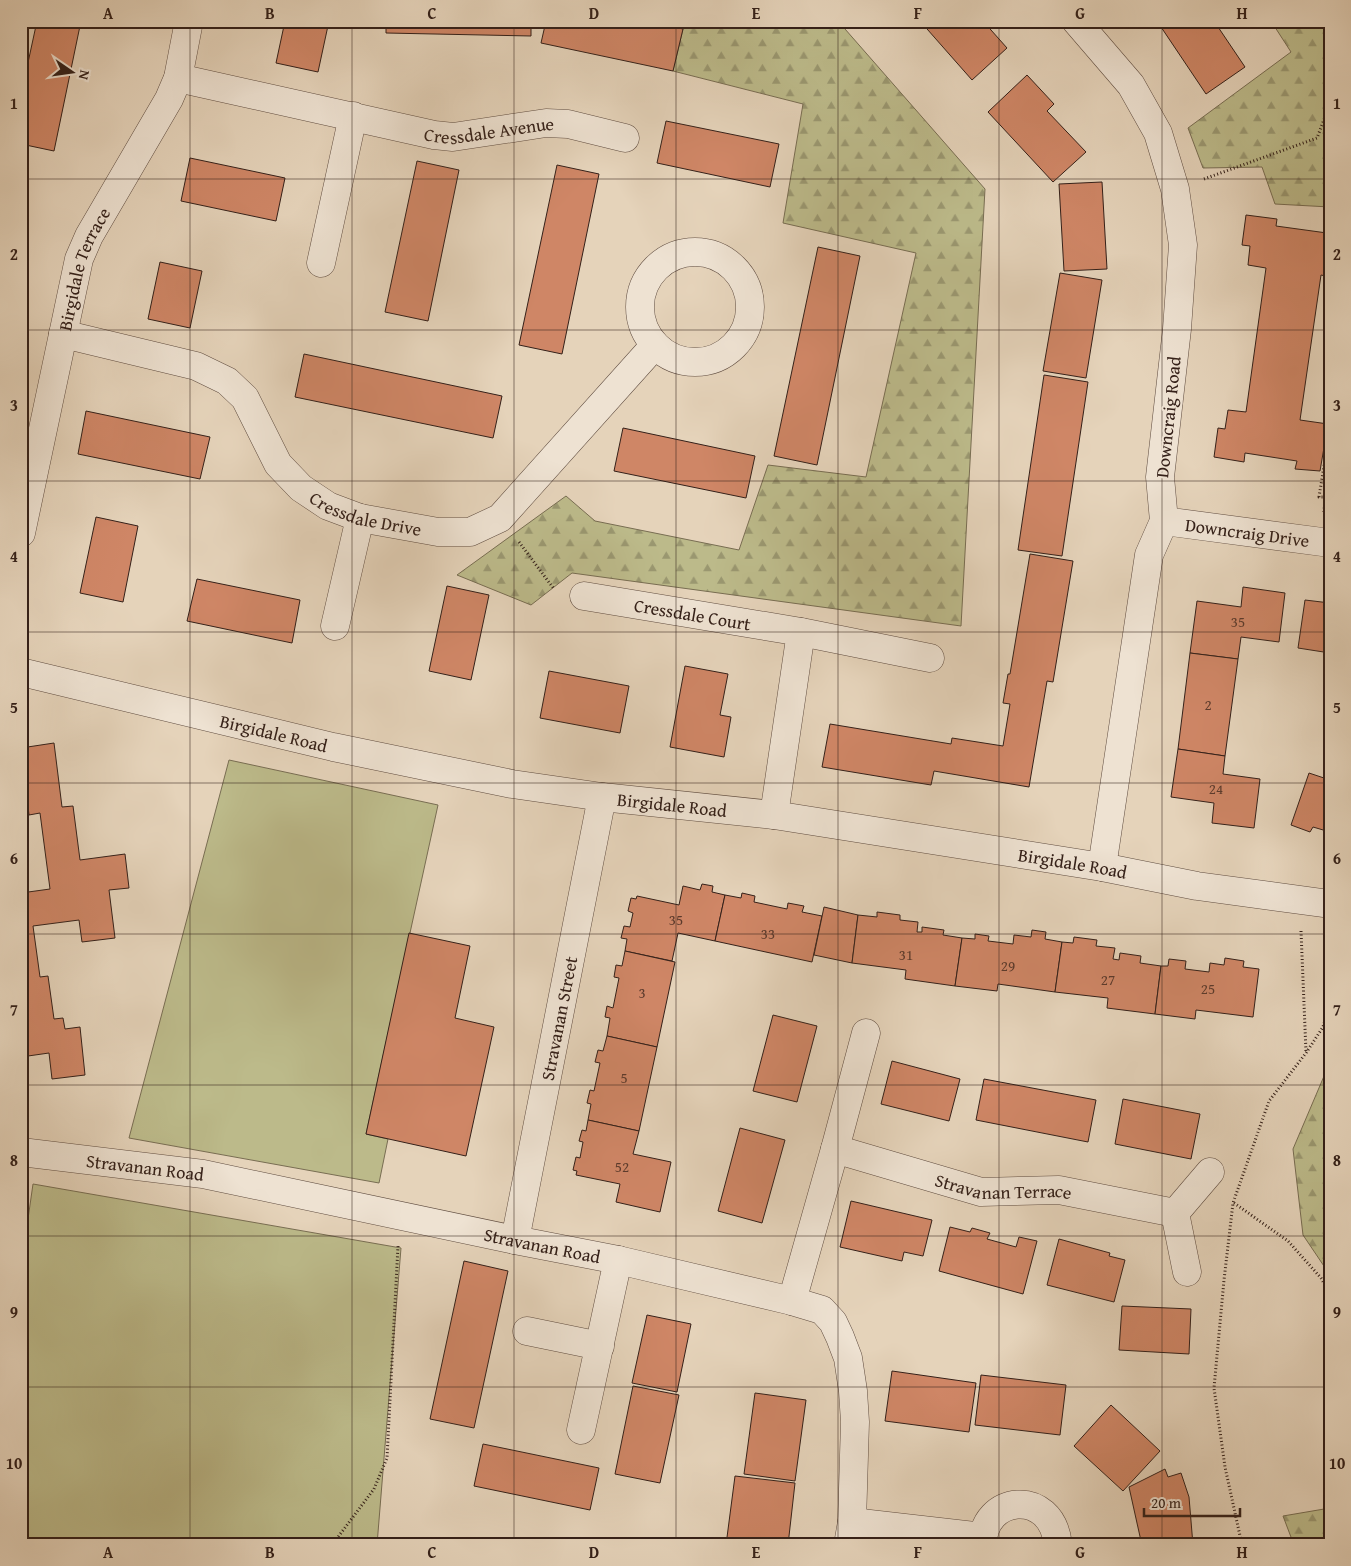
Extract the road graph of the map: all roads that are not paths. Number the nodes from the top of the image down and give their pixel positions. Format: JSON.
{"nodes":[{"id":1,"x":189,"y":21,"type":"edge"},
{"id":2,"x":1076,"y":21,"type":"edge"},
{"id":3,"x":178,"y":78,"type":"junction"},
{"id":4,"x":352,"y":116,"type":"junction"},
{"id":5,"x":625,"y":138,"type":"dead end"},
{"id":6,"x":321,"y":263,"type":"dead end"},
{"id":7,"x":63,"y":334,"type":"junction"},
{"id":8,"x":655,"y":345,"type":"junction"},
{"id":9,"x":360,"y":518,"type":"junction"},
{"id":10,"x":1164,"y":521,"type":"junction"},
{"id":11,"x":21,"y":533,"type":"edge"},
{"id":12,"x":1325,"y":543,"type":"edge"},
{"id":13,"x":584,"y":596,"type":"road end"},
{"id":14,"x":335,"y":626,"type":"dead end"},
{"id":15,"x":801,"y":632,"type":"junction"},
{"id":16,"x":930,"y":658,"type":"dead end"},
{"id":17,"x":21,"y":672,"type":"edge"},
{"id":18,"x":602,"y":797,"type":"junction"},
{"id":19,"x":774,"y":815,"type":"junction"},
{"id":20,"x":1102,"y":867,"type":"junction"},
{"id":21,"x":1330,"y":904,"type":"edge"},
{"id":22,"x":866,"y":1033,"type":"dead end"},
{"id":23,"x":835,"y":1149,"type":"junction"},
{"id":24,"x":22,"y":1155,"type":"edge"},
{"id":25,"x":1210,"y":1172,"type":"dead end"},
{"id":26,"x":1175,"y":1213,"type":"junction"},
{"id":27,"x":515,"y":1240,"type":"junction"},
{"id":28,"x":618,"y":1260,"type":"junction"},
{"id":29,"x":1187,"y":1272,"type":"dead end"},
{"id":30,"x":792,"y":1301,"type":"junction"},
{"id":31,"x":527,"y":1331,"type":"dead end"},
{"id":32,"x":600,"y":1346,"type":"junction"},
{"id":33,"x":581,"y":1430,"type":"dead end"},
{"id":34,"x":850,"y":1533,"type":"edge"},
{"id":35,"x":983,"y":1541,"type":"edge"},
{"id":36,"x":1058,"y":1545,"type":"edge"}],
"edges":[{"from":1,"to":3,"type":"street","name":"Birgidale Terrace"},
{"from":2,"to":10,"type":"street","name":"Downcraig Road"},
{"from":3,"to":4,"type":"street","name":"Cressdale Avenue"},
{"from":3,"to":7,"type":"street","name":"Birgidale Terrace"},
{"from":4,"to":5,"type":"street","name":"Cressdale Avenue"},
{"from":4,"to":6,"type":"street"},
{"from":7,"to":9,"type":"street","name":"Cressdale Drive"},
{"from":7,"to":11,"type":"street","name":"Birgidale Terrace"},
{"from":8,"to":8,"type":"street"},
{"from":8,"to":9,"type":"street","name":"Cressdale Drive"},
{"from":9,"to":14,"type":"street"},
{"from":10,"to":12,"type":"street","name":"Downcraig Drive"},
{"from":10,"to":20,"type":"street","name":"Downcraig Road"},
{"from":13,"to":15,"type":"street","name":"Cressdale Court"},
{"from":15,"to":16,"type":"street","name":"Cressdale Court"},
{"from":15,"to":19,"type":"street"},
{"from":17,"to":18,"type":"street","name":"Birgidale Road"},
{"from":18,"to":19,"type":"street","name":"Birgidale Road"},
{"from":18,"to":27,"type":"street","name":"Stravanan Street"},
{"from":19,"to":20,"type":"street","name":"Birgidale Road"},
{"from":20,"to":21,"type":"street","name":"Birgidale Road"},
{"from":22,"to":23,"type":"street"},
{"from":23,"to":26,"type":"street","name":"Stravanan Terrace"},
{"from":23,"to":30,"type":"street"},
{"from":24,"to":27,"type":"street","name":"Stravanan Road"},
{"from":25,"to":26,"type":"street"},
{"from":26,"to":29,"type":"street"},
{"from":27,"to":28,"type":"street","name":"Stravanan Road"},
{"from":28,"to":30,"type":"street","name":"Stravanan Road"},
{"from":28,"to":32,"type":"street"},
{"from":30,"to":34,"type":"street","name":"Stravanan Road"},
{"from":31,"to":32,"type":"street"},
{"from":32,"to":33,"type":"street"},
{"from":34,"to":35,"type":"street"},
{"from":35,"to":36,"type":"street"}]}
